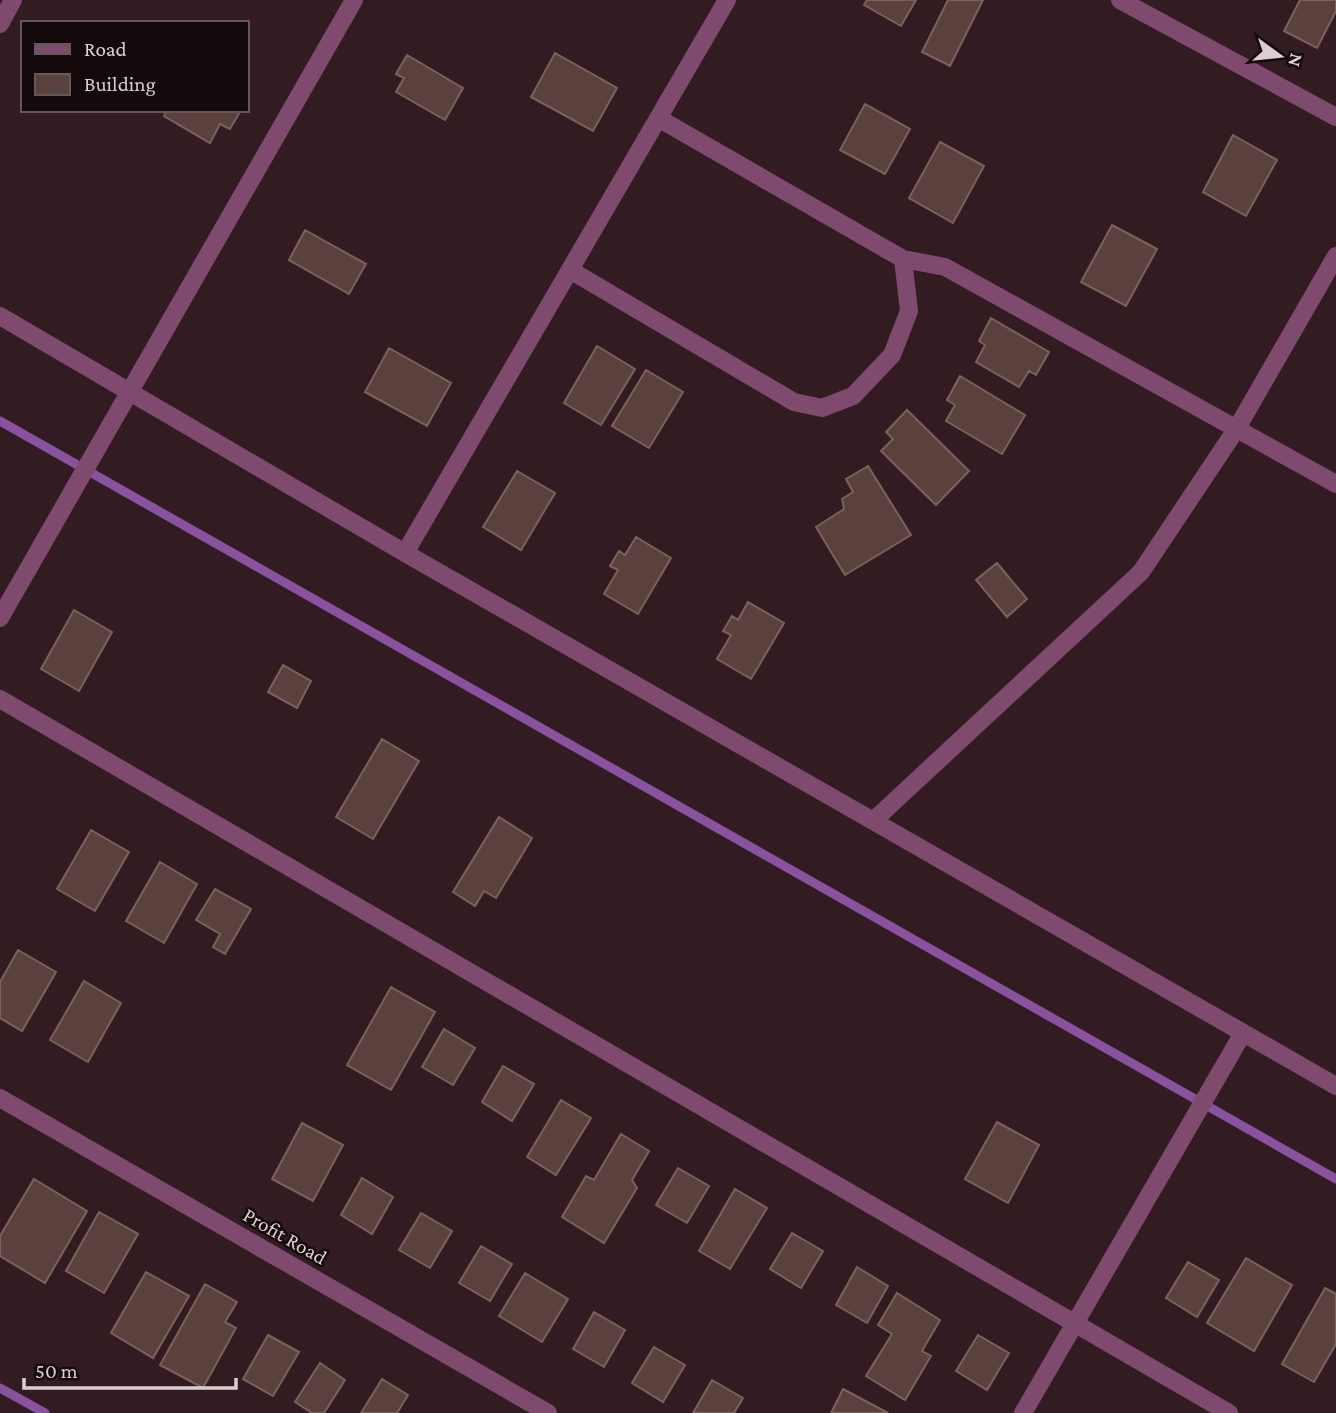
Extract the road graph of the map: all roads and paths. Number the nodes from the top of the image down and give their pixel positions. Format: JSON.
{"nodes":[{"id":1,"x":13,"y":0,"type":"edge"},
{"id":2,"x":354,"y":0,"type":"edge"},
{"id":3,"x":726,"y":0,"type":"edge"},
{"id":4,"x":1120,"y":0,"type":"edge"},
{"id":5,"x":0,"y":24,"type":"edge"},
{"id":6,"x":1336,"y":117,"type":"edge"},
{"id":7,"x":658,"y":118,"type":"junction"},
{"id":8,"x":1336,"y":257,"type":"edge"},
{"id":9,"x":903,"y":260,"type":"junction"},
{"id":10,"x":570,"y":270,"type":"junction"},
{"id":11,"x":0,"y":316,"type":"edge"},
{"id":12,"x":131,"y":391,"type":"junction"},
{"id":13,"x":1237,"y":428,"type":"junction"},
{"id":14,"x":1336,"y":484,"type":"edge"},
{"id":15,"x":405,"y":553,"type":"junction"},
{"id":16,"x":0,"y":618,"type":"edge"},
{"id":17,"x":0,"y":699,"type":"edge"},
{"id":18,"x":873,"y":821,"type":"junction"},
{"id":19,"x":1243,"y":1033,"type":"junction"},
{"id":20,"x":1336,"y":1086,"type":"edge"},
{"id":21,"x":0,"y":1098,"type":"edge"},
{"id":22,"x":1076,"y":1325,"type":"junction"},
{"id":23,"x":548,"y":1413,"type":"edge"},
{"id":24,"x":1023,"y":1413,"type":"edge"},
{"id":25,"x":1229,"y":1413,"type":"edge"}],
"edges":[{"from":1,"to":5,"type":"street"},
{"from":2,"to":12,"type":"street"},
{"from":3,"to":7,"type":"street"},
{"from":4,"to":6,"type":"street"},
{"from":7,"to":9,"type":"street"},
{"from":7,"to":10,"type":"street"},
{"from":8,"to":13,"type":"street"},
{"from":9,"to":10,"type":"street"},
{"from":9,"to":13,"type":"street"},
{"from":10,"to":15,"type":"street"},
{"from":11,"to":12,"type":"street"},
{"from":12,"to":15,"type":"street"},
{"from":12,"to":16,"type":"street"},
{"from":13,"to":14,"type":"street"},
{"from":13,"to":18,"type":"street"},
{"from":15,"to":18,"type":"street"},
{"from":17,"to":22,"type":"street"},
{"from":18,"to":19,"type":"street"},
{"from":19,"to":20,"type":"street"},
{"from":19,"to":22,"type":"street"},
{"from":21,"to":23,"type":"street","name":"Profit Road"},
{"from":22,"to":24,"type":"street"},
{"from":22,"to":25,"type":"street"}]}
